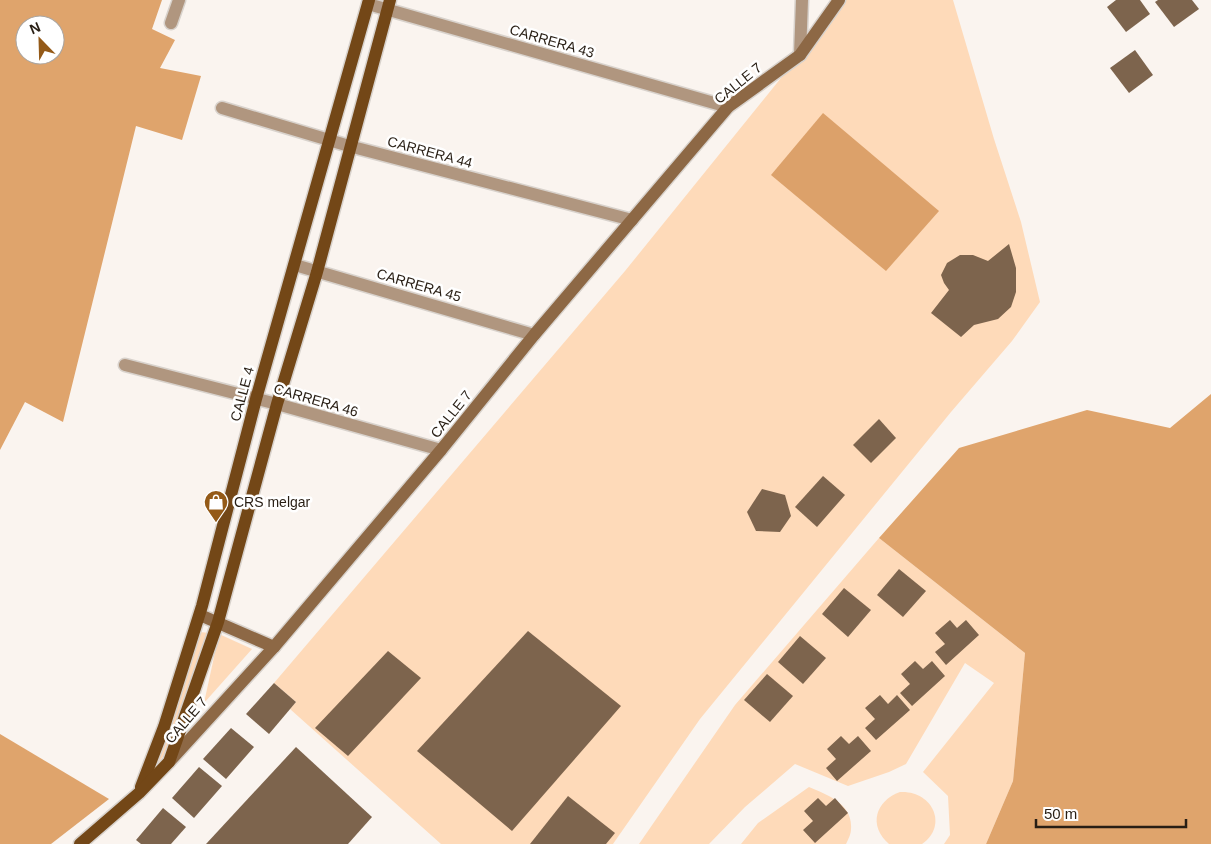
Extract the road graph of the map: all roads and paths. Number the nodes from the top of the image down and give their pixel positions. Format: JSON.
{"nodes":[{"id":1,"x":178,"y":0,"type":"edge"},
{"id":2,"x":802,"y":0,"type":"edge"},
{"id":3,"x":839,"y":0,"type":"edge"},
{"id":4,"x":369,"y":2,"type":"edge"},
{"id":5,"x":388,"y":5,"type":"edge"},
{"id":6,"x":171,"y":23,"type":"dead end"},
{"id":7,"x":800,"y":55,"type":"junction"},
{"id":8,"x":728,"y":107,"type":"junction"},
{"id":9,"x":222,"y":108,"type":"dead end"},
{"id":10,"x":328,"y":140,"type":"junction"},
{"id":11,"x":349,"y":146,"type":"junction"},
{"id":12,"x":632,"y":220,"type":"junction"},
{"id":13,"x":295,"y":265,"type":"junction"},
{"id":14,"x":317,"y":272,"type":"junction"},
{"id":15,"x":534,"y":335,"type":"junction"},
{"id":16,"x":125,"y":365,"type":"dead end"},
{"id":17,"x":256,"y":399,"type":"junction"},
{"id":18,"x":277,"y":404,"type":"junction"},
{"id":19,"x":441,"y":450,"type":"junction"},
{"id":20,"x":200,"y":615,"type":"junction"},
{"id":21,"x":218,"y":622,"type":"junction"},
{"id":22,"x":274,"y":647,"type":"junction"},
{"id":23,"x":169,"y":762,"type":"junction"},
{"id":24,"x":138,"y":793,"type":"junction"},
{"id":25,"x":80,"y":844,"type":"edge"}],
"edges":[{"from":1,"to":6,"type":"street"},
{"from":2,"to":7,"type":"street"},
{"from":3,"to":7,"type":"street","name":"CALLE 7"},
{"from":4,"to":5,"type":"street","name":"CARRERA 43"},
{"from":4,"to":10,"type":"main road","name":"CALLE 4"},
{"from":5,"to":8,"type":"street","name":"CARRERA 43"},
{"from":5,"to":11,"type":"main road"},
{"from":7,"to":8,"type":"street","name":"CALLE 7"},
{"from":8,"to":12,"type":"street","name":"CALLE 7"},
{"from":9,"to":10,"type":"street","name":"CARRERA 44"},
{"from":10,"to":11,"type":"street","name":"CARRERA 44"},
{"from":10,"to":13,"type":"main road","name":"CALLE 4"},
{"from":11,"to":12,"type":"street","name":"CARRERA 44"},
{"from":11,"to":14,"type":"main road"},
{"from":12,"to":15,"type":"street","name":"CALLE 7"},
{"from":13,"to":14,"type":"street","name":"CARRERA 45"},
{"from":13,"to":17,"type":"main road","name":"CALLE 4"},
{"from":14,"to":15,"type":"street","name":"CARRERA 45"},
{"from":14,"to":18,"type":"main road"},
{"from":15,"to":19,"type":"street","name":"CALLE 7"},
{"from":16,"to":17,"type":"street","name":"CARRERA 46"},
{"from":17,"to":18,"type":"street","name":"CARRERA 46"},
{"from":17,"to":20,"type":"main road","name":"CALLE 4"},
{"from":18,"to":19,"type":"street","name":"CARRERA 46"},
{"from":18,"to":21,"type":"main road"},
{"from":19,"to":22,"type":"street","name":"CALLE 7"},
{"from":20,"to":21,"type":"street"},
{"from":20,"to":24,"type":"main road","name":"CALLE 4"},
{"from":21,"to":22,"type":"street"},
{"from":21,"to":23,"type":"main road"},
{"from":22,"to":23,"type":"street","name":"CALLE 7"},
{"from":23,"to":24,"type":"main road","name":"CALLE 7"},
{"from":24,"to":25,"type":"main road","name":"CALLE 7"}]}
